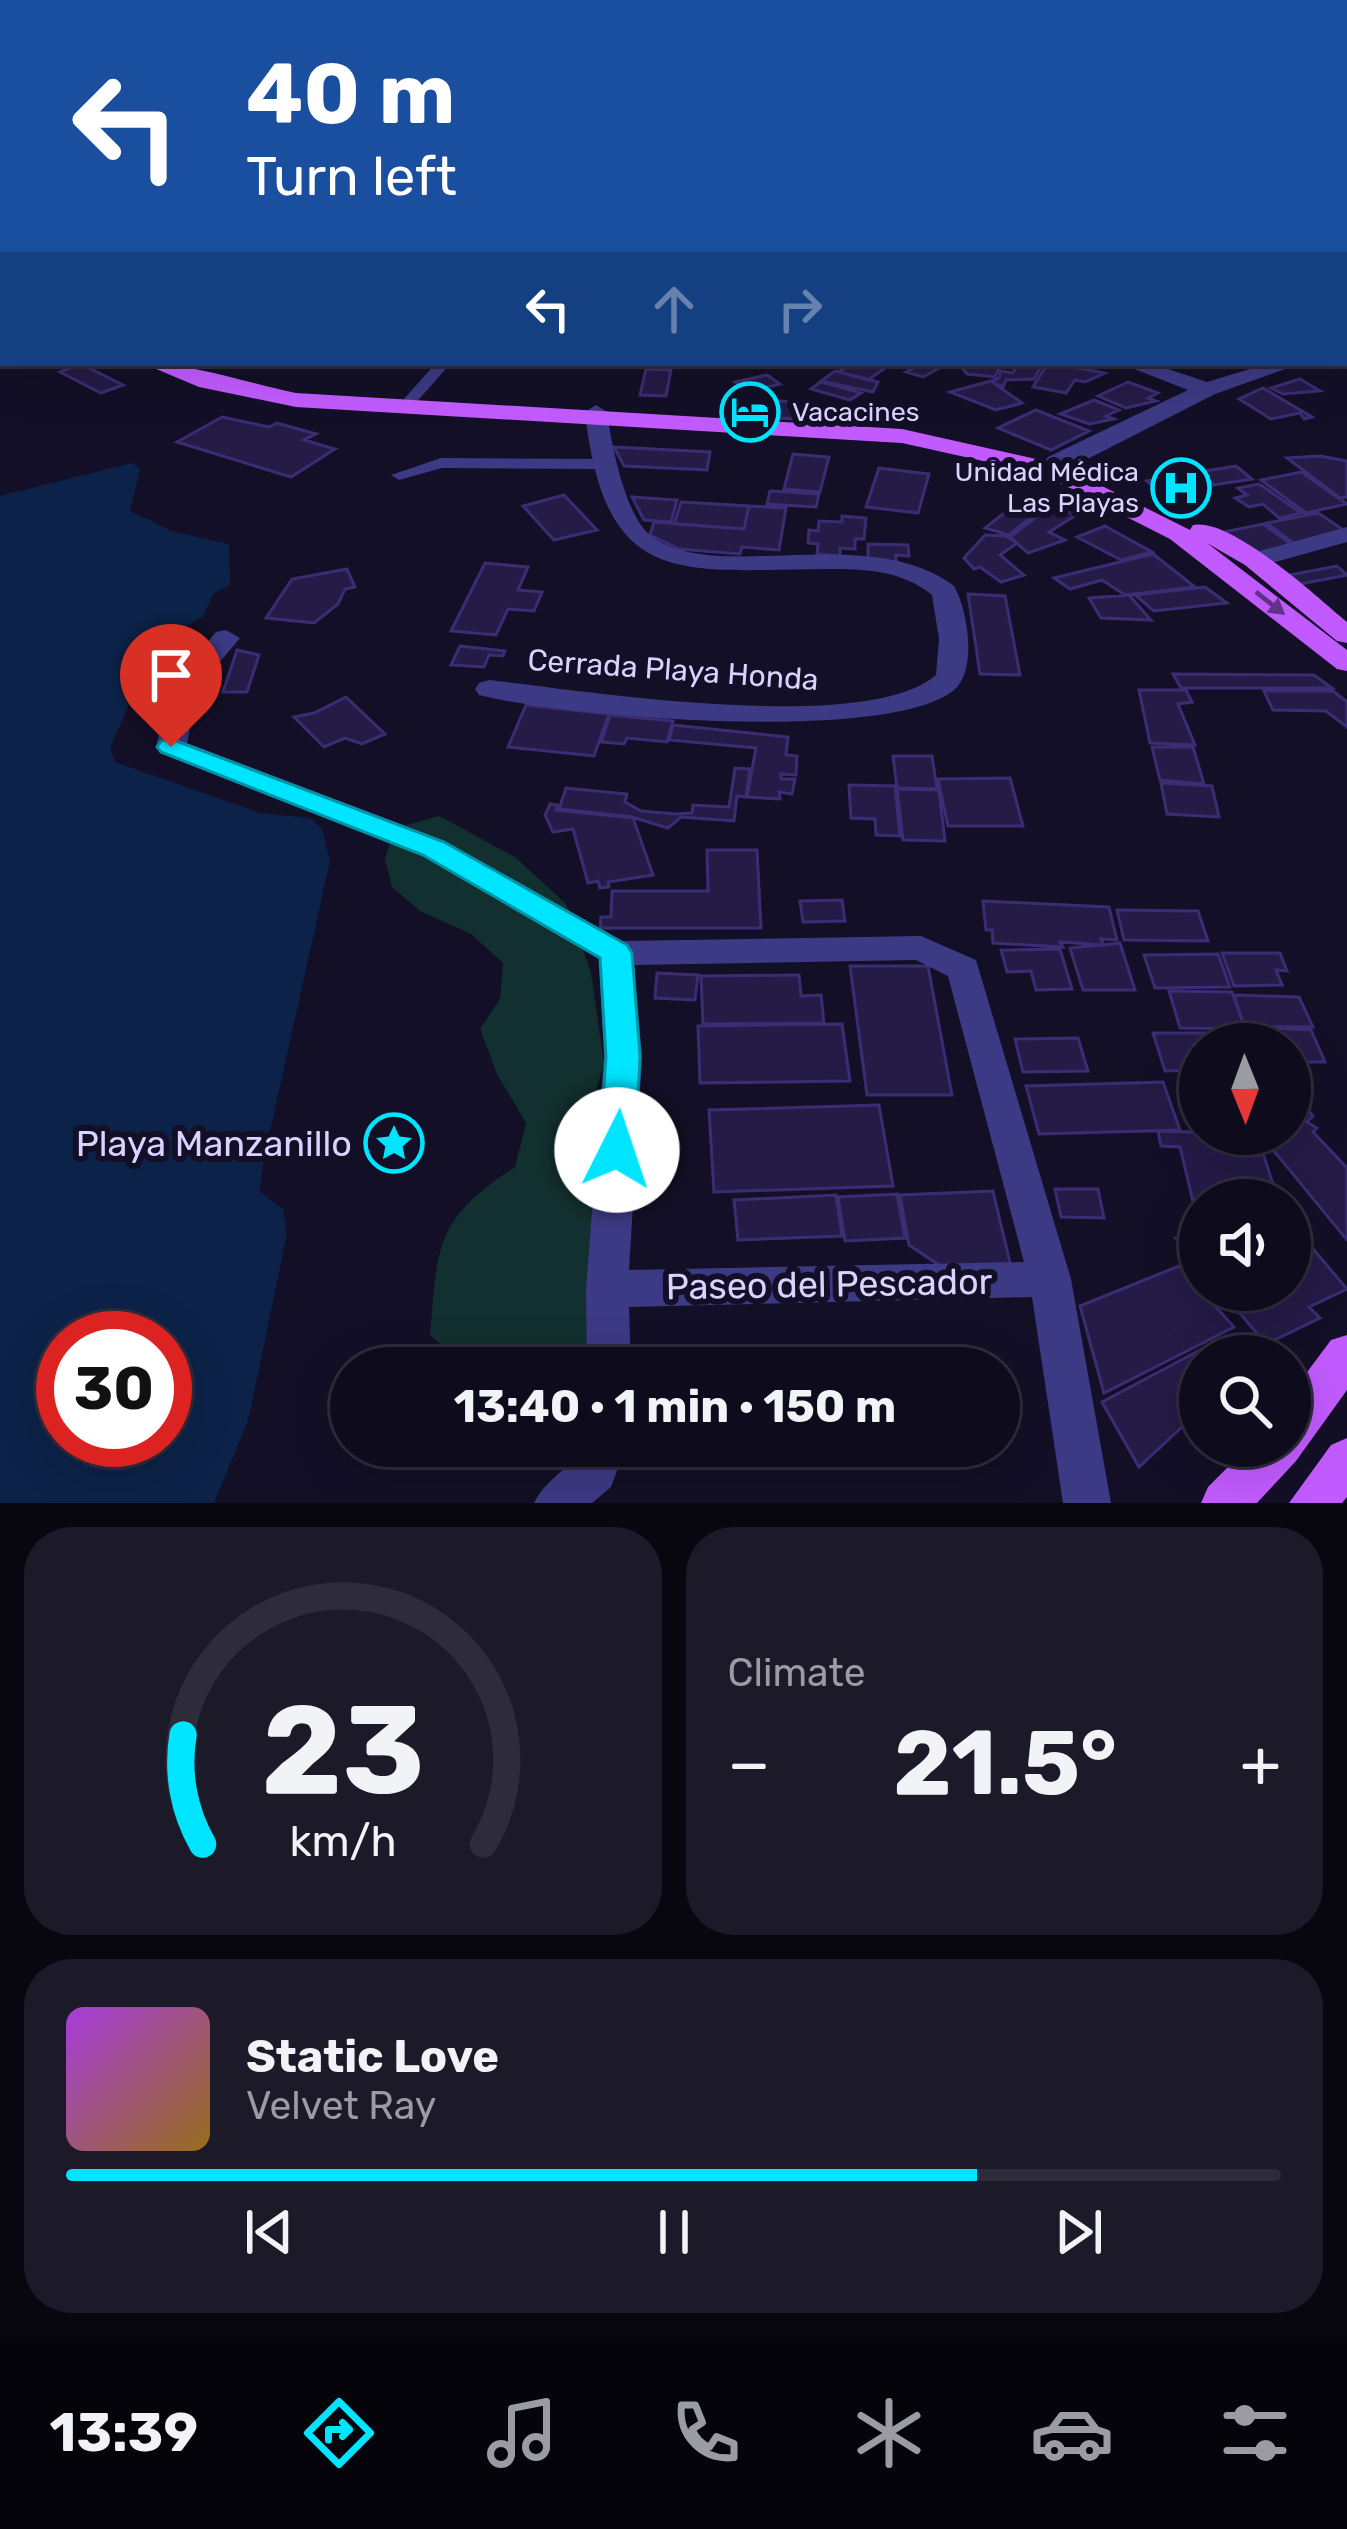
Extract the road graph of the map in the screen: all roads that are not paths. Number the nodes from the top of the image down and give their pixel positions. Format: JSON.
{"nodes":[{"id":1,"x":161,"y":366,"type":"edge"},
{"id":2,"x":213,"y":366,"type":"edge"},
{"id":3,"x":440,"y":366,"type":"edge"},
{"id":4,"x":1139,"y":366,"type":"edge"},
{"id":5,"x":1282,"y":366,"type":"edge"},
{"id":6,"x":1207,"y":389,"type":"junction"},
{"id":7,"x":409,"y":402,"type":"junction"},
{"id":8,"x":596,"y":416,"type":"junction"},
{"id":9,"x":603,"y":464,"type":"junction"},
{"id":10,"x":1053,"y":465,"type":"junction"},
{"id":11,"x":399,"y":475,"type":"dead end"},
{"id":12,"x":1347,"y":534,"type":"edge"},
{"id":13,"x":1254,"y":560,"type":"junction"},
{"id":14,"x":226,"y":638,"type":"dead end"},
{"id":15,"x":1346,"y":654,"type":"edge"},
{"id":16,"x":489,"y":689,"type":"dead end"},
{"id":17,"x":616,"y":953,"type":"junction"},
{"id":18,"x":1050,"y":1279,"type":"junction"},
{"id":19,"x":608,"y":1288,"type":"junction"},
{"id":20,"x":609,"y":1347,"type":"edge"},
{"id":21,"x":1347,"y":1354,"type":"edge"},
{"id":22,"x":1311,"y":1403,"type":"edge"},
{"id":23,"x":1347,"y":1460,"type":"edge"},
{"id":24,"x":591,"y":1467,"type":"edge"},
{"id":25,"x":1260,"y":1467,"type":"edge"},
{"id":26,"x":559,"y":1503,"type":"edge"},
{"id":27,"x":1087,"y":1503,"type":"edge"},
{"id":28,"x":1225,"y":1503,"type":"edge"},
{"id":29,"x":1312,"y":1503,"type":"edge"}],
"edges":[{"from":1,"to":8,"type":"main road"},
{"from":2,"to":7,"type":"main road"},
{"from":3,"to":7,"type":"lane"},
{"from":4,"to":6,"type":"street"},
{"from":5,"to":6,"type":"street"},
{"from":6,"to":10,"type":"street"},
{"from":7,"to":8,"type":"main road"},
{"from":8,"to":9,"type":"street","name":"Cerrada Playa Honda"},
{"from":8,"to":10,"type":"main road"},
{"from":9,"to":11,"type":"lane"},
{"from":9,"to":16,"type":"street","name":"Cerrada Playa Honda"},
{"from":10,"to":13,"type":"main road"},
{"from":10,"to":15,"type":"main road","one_way":true},
{"from":12,"to":13,"type":"street"},
{"from":13,"to":15,"type":"main road"},
{"from":14,"to":17,"type":"street"},
{"from":17,"to":18,"type":"street"},
{"from":17,"to":19,"type":"street"},
{"from":18,"to":19,"type":"street","name":"Paseo del Pescador"},
{"from":18,"to":27,"type":"street"},
{"from":19,"to":20,"type":"street"},
{"from":21,"to":22,"type":"main road"},
{"from":23,"to":29,"type":"main road"},
{"from":24,"to":26,"type":"street"},
{"from":25,"to":28,"type":"main road"}]}
